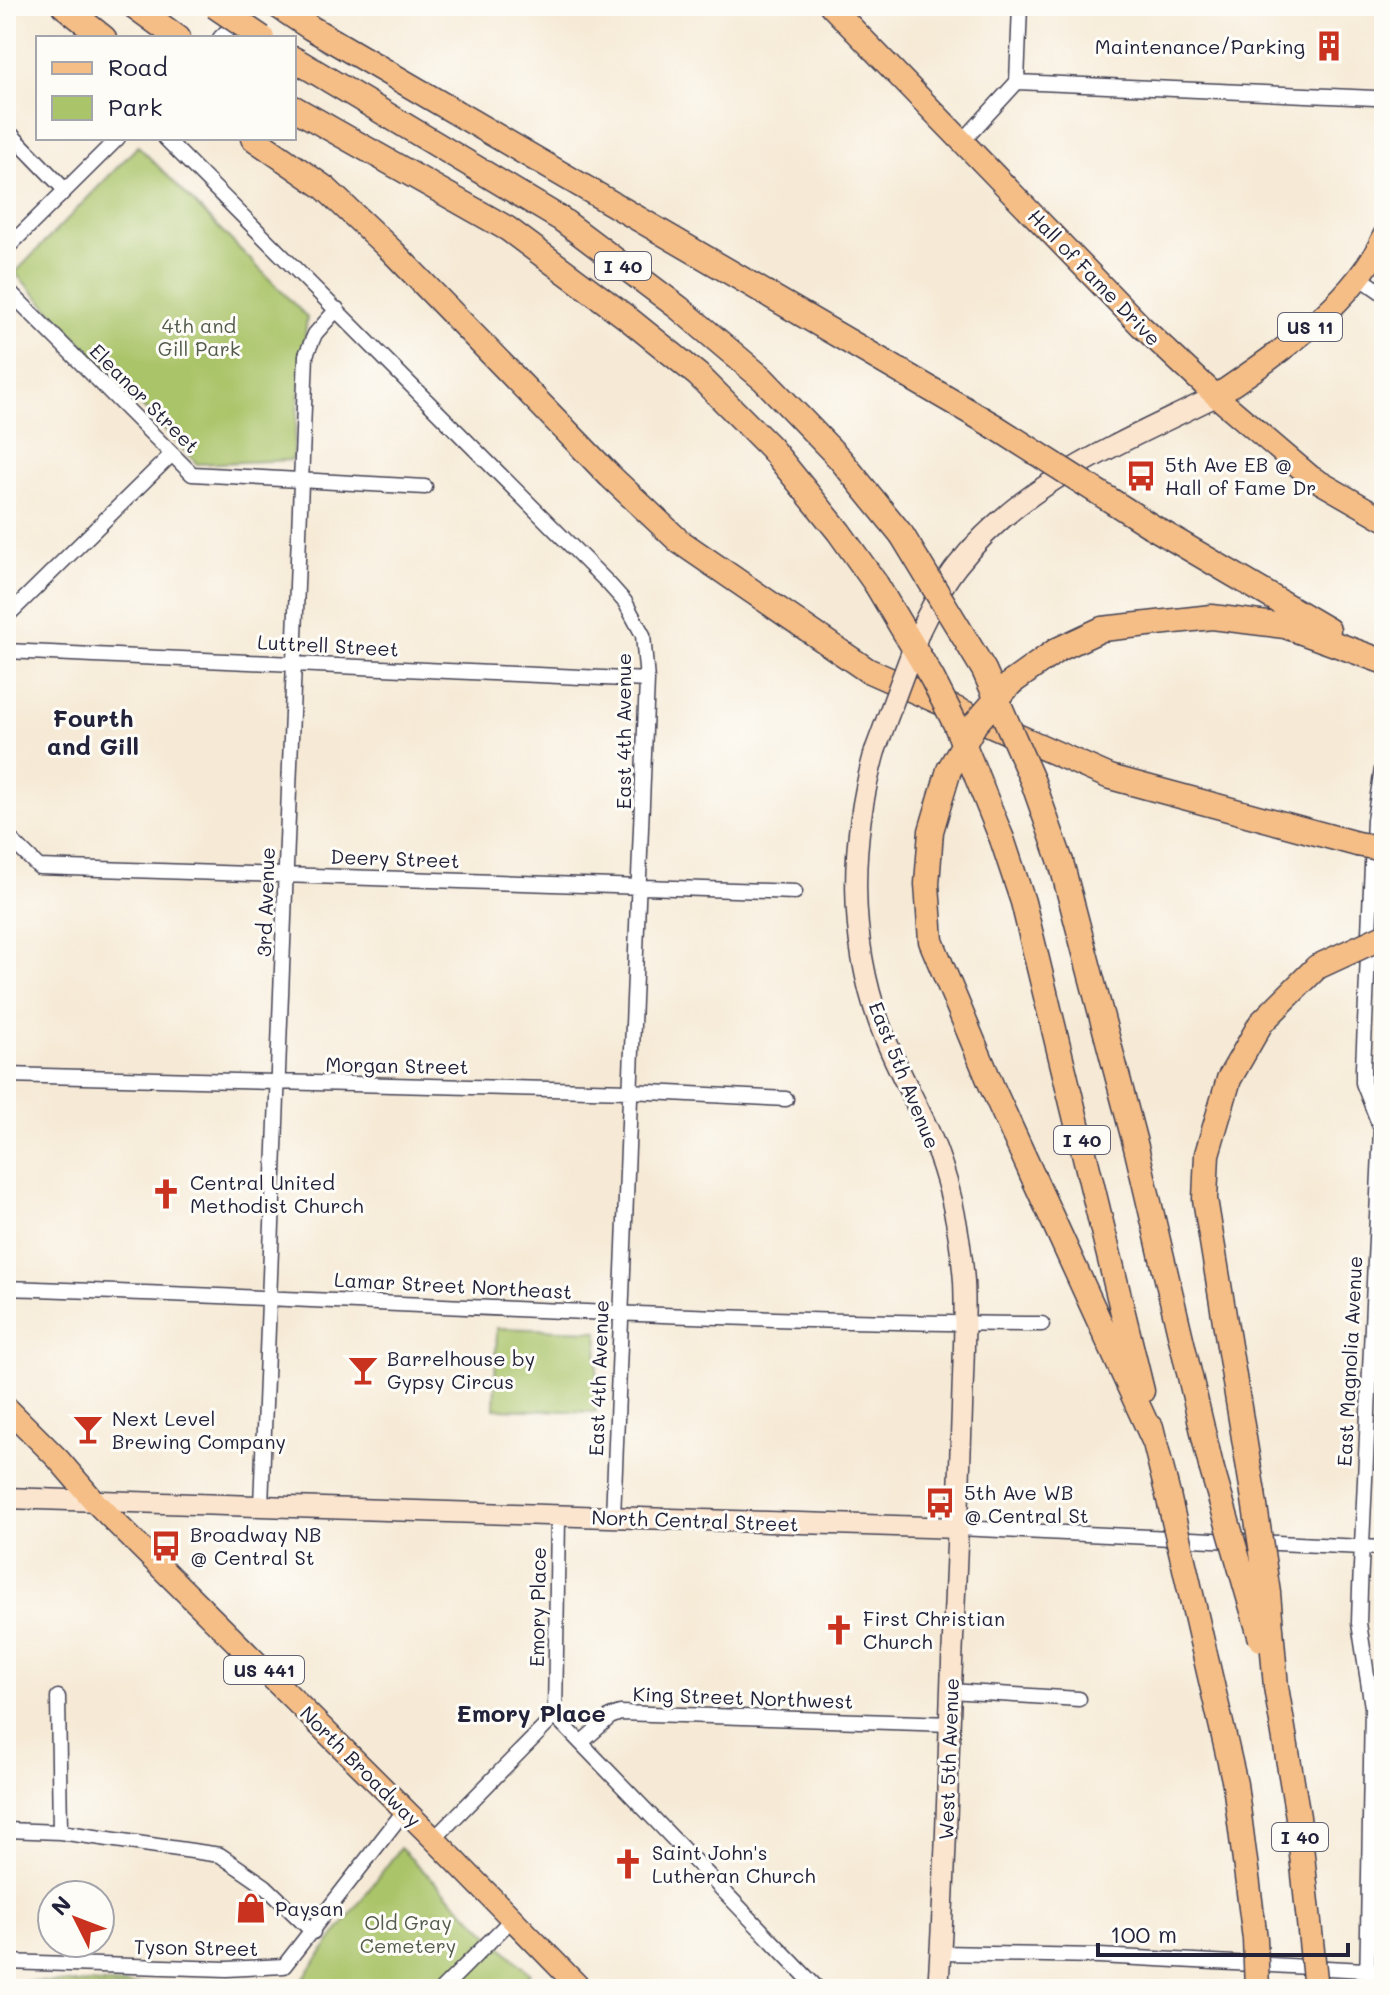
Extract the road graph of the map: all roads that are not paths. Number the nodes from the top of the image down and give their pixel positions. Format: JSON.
{"nodes":[{"id":1,"x":64,"y":6,"type":"edge"},
{"id":2,"x":134,"y":6,"type":"edge"},
{"id":3,"x":215,"y":6,"type":"edge"},
{"id":4,"x":252,"y":6,"type":"edge"},
{"id":5,"x":278,"y":6,"type":"edge"},
{"id":6,"x":831,"y":6,"type":"edge"},
{"id":7,"x":1020,"y":6,"type":"edge"},
{"id":8,"x":172,"y":34,"type":"edge"},
{"id":9,"x":102,"y":36,"type":"edge"},
{"id":10,"x":222,"y":36,"type":"edge"},
{"id":11,"x":259,"y":36,"type":"edge"},
{"id":12,"x":296,"y":60,"type":"edge"},
{"id":13,"x":1017,"y":82,"type":"junction"},
{"id":14,"x":1384,"y":96,"type":"edge"},
{"id":15,"x":296,"y":109,"type":"edge"},
{"id":16,"x":6,"y":129,"type":"edge"},
{"id":17,"x":116,"y":140,"type":"edge"},
{"id":18,"x":167,"y":140,"type":"edge"},
{"id":19,"x":256,"y":140,"type":"edge"},
{"id":20,"x":963,"y":141,"type":"junction"},
{"id":21,"x":65,"y":190,"type":"junction"},
{"id":22,"x":1384,"y":236,"type":"edge"},
{"id":23,"x":6,"y":249,"type":"edge"},
{"id":24,"x":1358,"y":276,"type":"junction"},
{"id":25,"x":6,"y":288,"type":"edge"},
{"id":26,"x":1384,"y":294,"type":"edge"},
{"id":27,"x":337,"y":309,"type":"junction"},
{"id":28,"x":1216,"y":396,"type":"junction"},
{"id":29,"x":171,"y":455,"type":"junction"},
{"id":30,"x":302,"y":481,"type":"junction"},
{"id":31,"x":425,"y":487,"type":"dead end"},
{"id":32,"x":1384,"y":519,"type":"edge"},
{"id":33,"x":6,"y":617,"type":"edge"},
{"id":34,"x":6,"y":651,"type":"edge"},
{"id":35,"x":1383,"y":662,"type":"edge"},
{"id":36,"x":295,"y":663,"type":"junction"},
{"id":37,"x":647,"y":680,"type":"junction"},
{"id":38,"x":1384,"y":756,"type":"edge"},
{"id":39,"x":6,"y":835,"type":"edge"},
{"id":40,"x":1384,"y":849,"type":"edge"},
{"id":41,"x":286,"y":874,"type":"junction"},
{"id":42,"x":640,"y":887,"type":"junction"},
{"id":43,"x":795,"y":892,"type":"dead end"},
{"id":44,"x":1384,"y":936,"type":"edge"},
{"id":45,"x":6,"y":1075,"type":"edge"},
{"id":46,"x":278,"y":1082,"type":"junction"},
{"id":47,"x":630,"y":1091,"type":"junction"},
{"id":48,"x":786,"y":1099,"type":"dead end"},
{"id":49,"x":1383,"y":1126,"type":"edge"},
{"id":50,"x":6,"y":1288,"type":"edge"},
{"id":51,"x":269,"y":1296,"type":"junction"},
{"id":52,"x":620,"y":1313,"type":"junction"},
{"id":53,"x":965,"y":1323,"type":"junction"},
{"id":54,"x":1042,"y":1324,"type":"dead end"},
{"id":55,"x":6,"y":1407,"type":"edge"},
{"id":56,"x":1155,"y":1443,"type":"junction"},
{"id":57,"x":6,"y":1498,"type":"edge"},
{"id":58,"x":95,"y":1502,"type":"junction"},
{"id":59,"x":261,"y":1506,"type":"junction"},
{"id":60,"x":558,"y":1517,"type":"junction"},
{"id":61,"x":613,"y":1517,"type":"junction"},
{"id":62,"x":958,"y":1528,"type":"junction"},
{"id":63,"x":1361,"y":1547,"type":"junction"},
{"id":64,"x":1384,"y":1548,"type":"edge"},
{"id":65,"x":1276,"y":1687,"type":"junction"},
{"id":66,"x":950,"y":1691,"type":"junction"},
{"id":67,"x":58,"y":1697,"type":"dead end"},
{"id":68,"x":1079,"y":1699,"type":"dead end"},
{"id":69,"x":1378,"y":1708,"type":"edge"},
{"id":70,"x":555,"y":1716,"type":"junction"},
{"id":71,"x":951,"y":1724,"type":"junction"},
{"id":72,"x":582,"y":1742,"type":"junction"},
{"id":73,"x":405,"y":1810,"type":"junction"},
{"id":74,"x":6,"y":1830,"type":"edge"},
{"id":75,"x":60,"y":1832,"type":"junction"},
{"id":76,"x":434,"y":1839,"type":"junction"},
{"id":77,"x":512,"y":1919,"type":"junction"},
{"id":78,"x":313,"y":1932,"type":"junction"},
{"id":79,"x":940,"y":1953,"type":"junction"},
{"id":80,"x":6,"y":1962,"type":"edge"},
{"id":81,"x":1367,"y":1970,"type":"junction"},
{"id":82,"x":1384,"y":1971,"type":"edge"},
{"id":83,"x":362,"y":1989,"type":"edge"},
{"id":84,"x":371,"y":1989,"type":"edge"},
{"id":85,"x":442,"y":1989,"type":"edge"},
{"id":86,"x":581,"y":1989,"type":"edge"},
{"id":87,"x":818,"y":1989,"type":"edge"},
{"id":88,"x":938,"y":1989,"type":"edge"},
{"id":89,"x":1257,"y":1989,"type":"edge"},
{"id":90,"x":1316,"y":1989,"type":"edge"},
{"id":91,"x":1367,"y":1989,"type":"edge"}],
"edges":[{"from":1,"to":9,"type":"highway"},
{"from":2,"to":8,"type":"highway"},
{"from":3,"to":11,"type":"highway","bridge":true},
{"from":4,"to":10,"type":"street"},
{"from":5,"to":35,"type":"highway","bridge":true},
{"from":6,"to":20,"type":"main road","name":"Hall of Fame Drive"},
{"from":7,"to":13,"type":"street"},
{"from":12,"to":65,"type":"highway","number":"I 40","bridge":true},
{"from":13,"to":14,"type":"street"},
{"from":13,"to":20,"type":"street"},
{"from":15,"to":56,"type":"highway","number":"I 40","bridge":true},
{"from":16,"to":21,"type":"street"},
{"from":17,"to":21,"type":"street"},
{"from":18,"to":27,"type":"street","name":"East 4th Avenue"},
{"from":19,"to":40,"type":"highway","bridge":true},
{"from":20,"to":28,"type":"main road","name":"Hall of Fame Drive"},
{"from":21,"to":23,"type":"street"},
{"from":22,"to":24,"type":"main road","number":"US 11"},
{"from":24,"to":26,"type":"street"},
{"from":24,"to":28,"type":"main road","number":"US 11"},
{"from":25,"to":29,"type":"street","name":"Eleanor Street"},
{"from":27,"to":30,"type":"street","name":"3rd Avenue"},
{"from":27,"to":37,"type":"street","name":"East 4th Avenue"},
{"from":28,"to":32,"type":"main road","name":"Hall of Fame Drive"},
{"from":28,"to":53,"type":"main road","name":"East 5th Avenue","bridge":true},
{"from":29,"to":30,"type":"street","name":"Eleanor Street"},
{"from":29,"to":33,"type":"street"},
{"from":30,"to":31,"type":"street","name":"Eleanor Street"},
{"from":30,"to":36,"type":"street","name":"3rd Avenue"},
{"from":34,"to":36,"type":"street","name":"Luttrell Street"},
{"from":35,"to":56,"type":"highway","bridge":true},
{"from":36,"to":37,"type":"street","name":"Luttrell Street"},
{"from":36,"to":41,"type":"street","name":"3rd Avenue"},
{"from":37,"to":42,"type":"street","name":"East 4th Avenue"},
{"from":38,"to":49,"type":"street","name":"East Magnolia Avenue"},
{"from":39,"to":41,"type":"street","name":"Deery Street"},
{"from":41,"to":42,"type":"street","name":"Deery Street"},
{"from":41,"to":46,"type":"street","name":"3rd Avenue"},
{"from":42,"to":43,"type":"street","name":"Deery Street"},
{"from":42,"to":47,"type":"street","name":"East 4th Avenue"},
{"from":44,"to":65,"type":"highway","bridge":true},
{"from":45,"to":46,"type":"street","name":"Morgan Street"},
{"from":46,"to":47,"type":"street","name":"Morgan Street"},
{"from":46,"to":51,"type":"street","name":"3rd Avenue"},
{"from":47,"to":48,"type":"street","name":"Morgan Street"},
{"from":47,"to":52,"type":"street","name":"East 4th Avenue"},
{"from":49,"to":63,"type":"street","name":"East Magnolia Avenue"},
{"from":50,"to":51,"type":"street","name":"Lamar Street Northeast"},
{"from":51,"to":52,"type":"street","name":"Lamar Street Northeast"},
{"from":51,"to":59,"type":"street","name":"3rd Avenue"},
{"from":52,"to":53,"type":"street","name":"Lamar Street Northeast"},
{"from":52,"to":61,"type":"street","name":"East 4th Avenue"},
{"from":53,"to":54,"type":"street","name":"Lamar Street Northeast"},
{"from":53,"to":62,"type":"main road","name":"East 5th Avenue"},
{"from":55,"to":58,"type":"main road","name":"North Broadway","number":"US 441"},
{"from":56,"to":89,"type":"highway","number":"I 40","bridge":true},
{"from":57,"to":58,"type":"main road","name":"North Central Street"},
{"from":58,"to":59,"type":"main road","name":"North Central Street"},
{"from":58,"to":73,"type":"main road","name":"North Broadway","number":"US 441"},
{"from":59,"to":60,"type":"main road","name":"North Central Street"},
{"from":60,"to":61,"type":"main road","name":"North Central Street"},
{"from":60,"to":70,"type":"street","name":"Emory Place"},
{"from":61,"to":62,"type":"main road","name":"North Central Street"},
{"from":62,"to":63,"type":"street","name":"North Central Street"},
{"from":62,"to":66,"type":"main road","name":"West 5th Avenue"},
{"from":63,"to":64,"type":"street","name":"North Central Street"},
{"from":63,"to":69,"type":"street","name":"East Magnolia Avenue"},
{"from":65,"to":90,"type":"highway","number":"I 40","bridge":true},
{"from":66,"to":68,"type":"street"},
{"from":66,"to":71,"type":"main road","name":"West 5th Avenue"},
{"from":67,"to":75,"type":"street"},
{"from":69,"to":81,"type":"street","name":"East Magnolia Avenue"},
{"from":70,"to":72,"type":"street"},
{"from":70,"to":76,"type":"street"},
{"from":71,"to":72,"type":"street","name":"King Street Northwest"},
{"from":71,"to":79,"type":"main road","name":"West 5th Avenue"},
{"from":72,"to":87,"type":"street"},
{"from":73,"to":76,"type":"main road","name":"North Broadway","number":"US 441"},
{"from":73,"to":78,"type":"street","name":"Tyson Street"},
{"from":74,"to":75,"type":"street"},
{"from":75,"to":78,"type":"street"},
{"from":76,"to":77,"type":"main road","name":"North Broadway","number":"US 441"},
{"from":77,"to":85,"type":"street"},
{"from":77,"to":86,"type":"main road","name":"North Broadway","number":"US 441"},
{"from":78,"to":80,"type":"street","name":"Tyson Street"},
{"from":79,"to":81,"type":"street"},
{"from":79,"to":88,"type":"main road","name":"West 5th Avenue"},
{"from":81,"to":82,"type":"street"},
{"from":81,"to":91,"type":"street","name":"East Magnolia Avenue"},
{"from":83,"to":84,"type":"street"}]}
